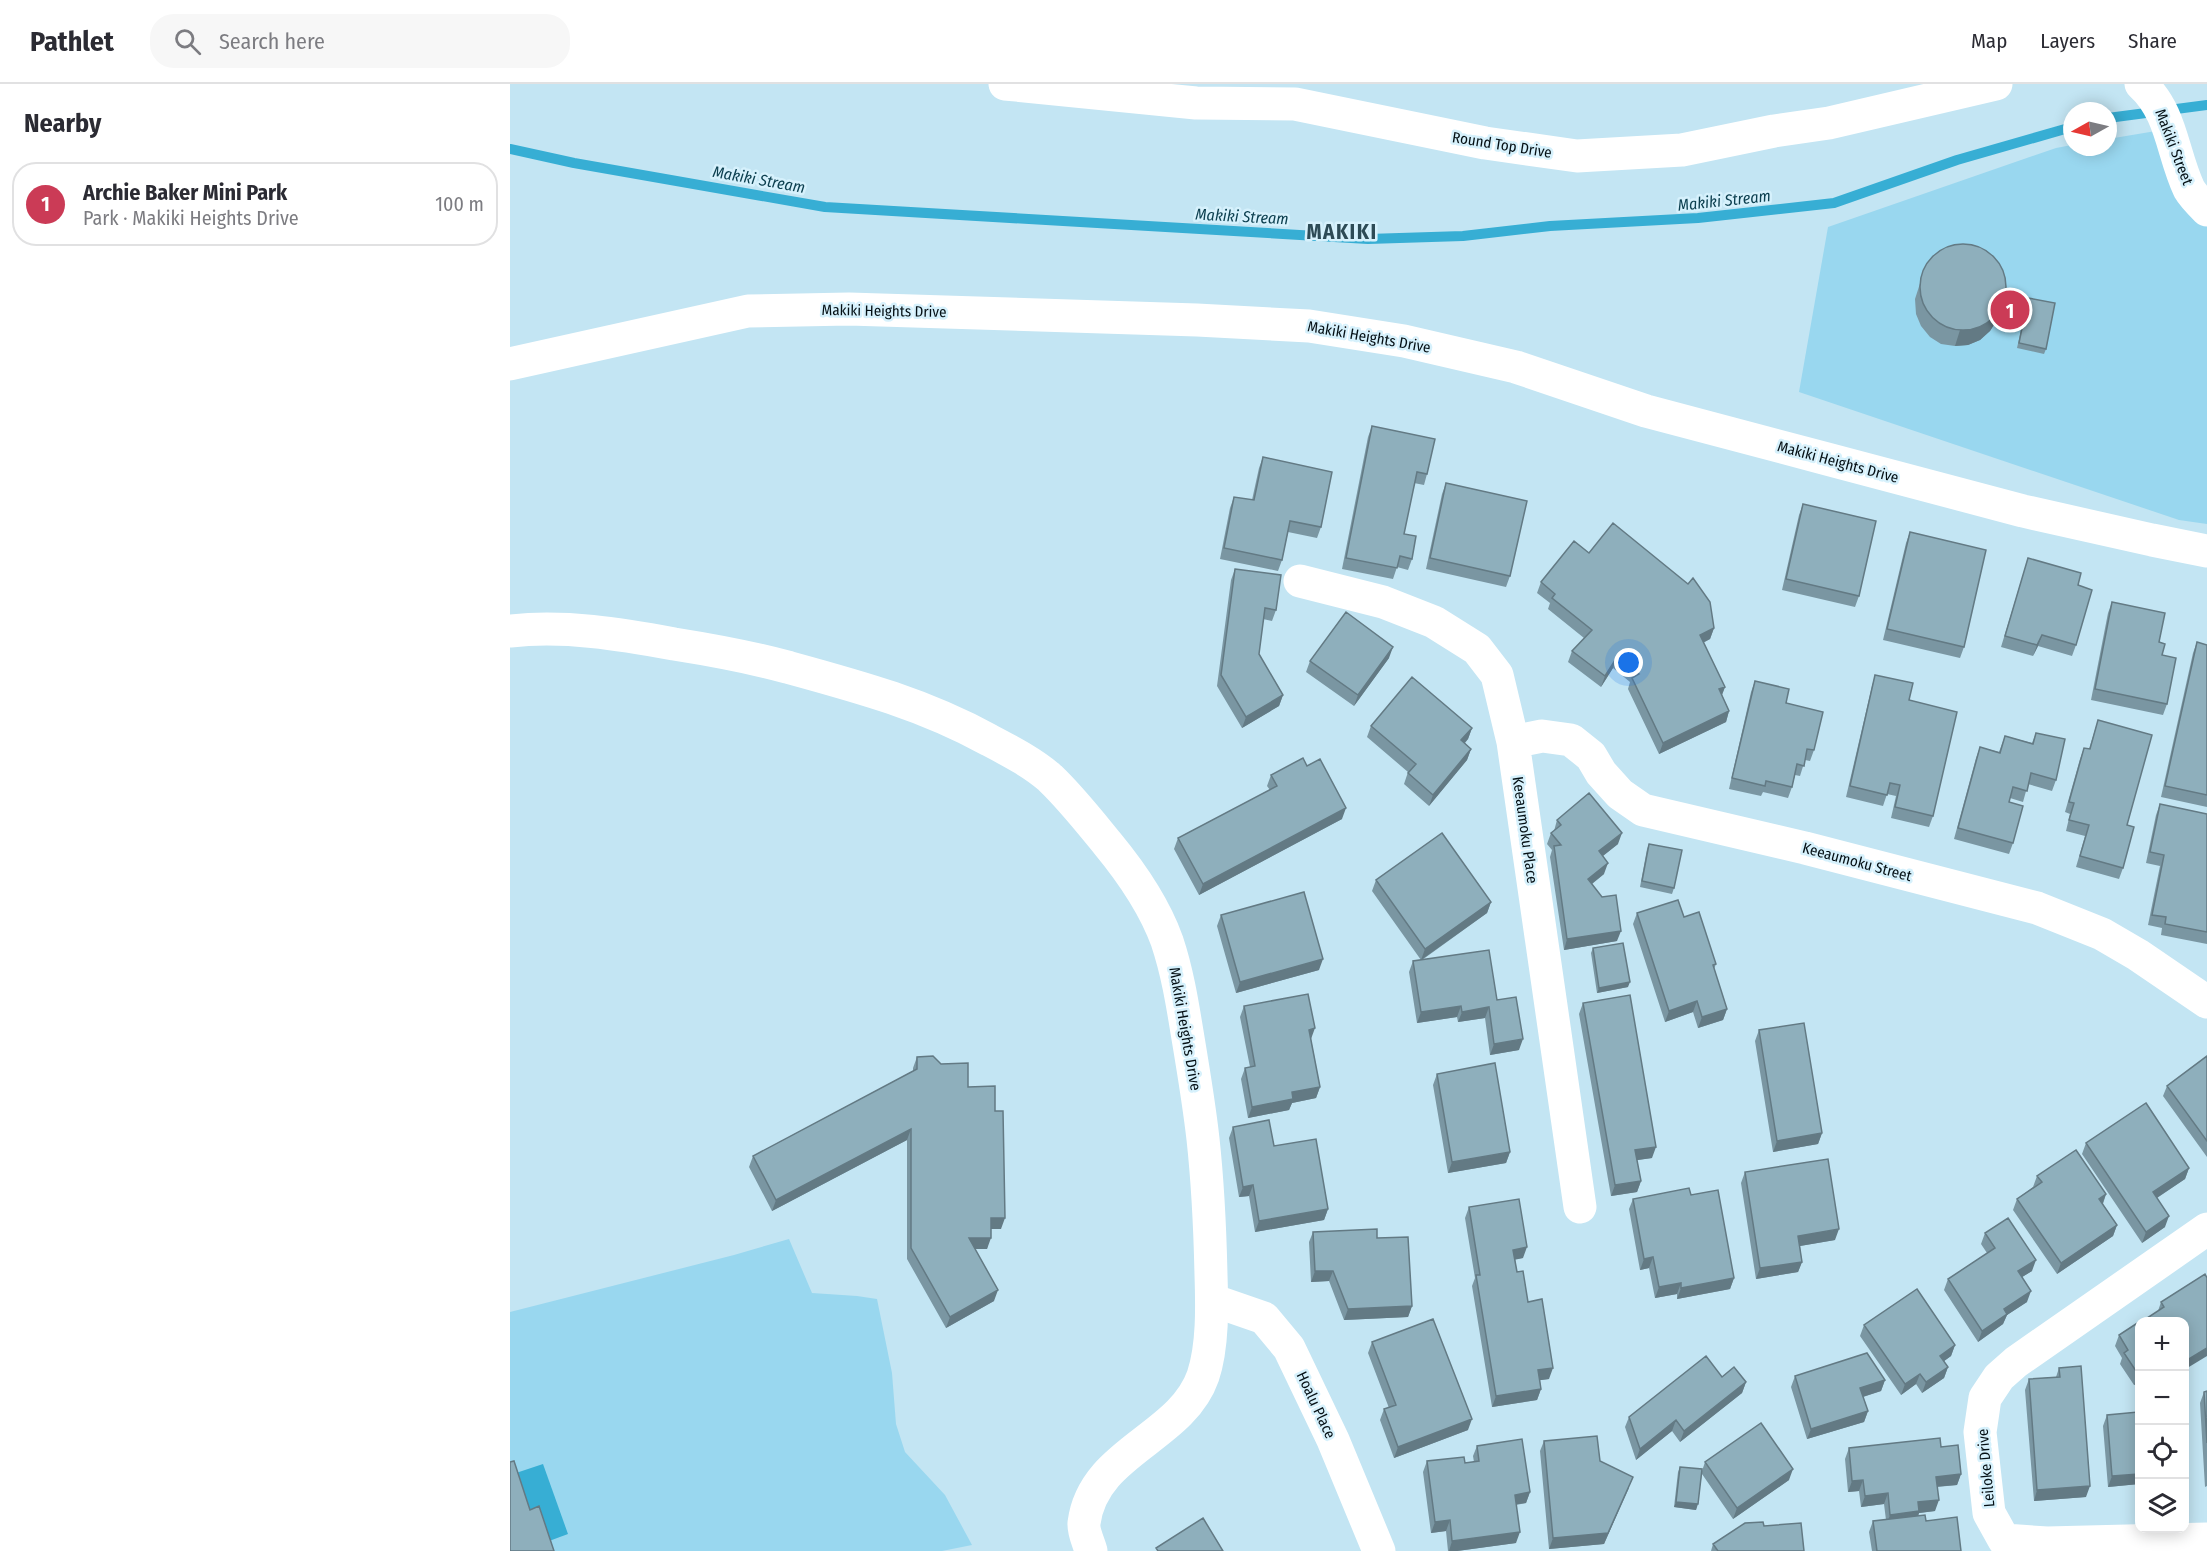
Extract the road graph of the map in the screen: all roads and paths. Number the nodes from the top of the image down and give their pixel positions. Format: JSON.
{"nodes":[{"id":1,"x":1005,"y":84,"type":"edge"},
{"id":2,"x":1996,"y":84,"type":"edge"},
{"id":3,"x":2141,"y":84,"type":"edge"},
{"id":4,"x":2207,"y":210,"type":"edge"},
{"id":5,"x":510,"y":364,"type":"edge"},
{"id":6,"x":2207,"y":550,"type":"edge"},
{"id":7,"x":1300,"y":581,"type":"dead end"},
{"id":8,"x":510,"y":631,"type":"edge"},
{"id":9,"x":1513,"y":742,"type":"junction"},
{"id":10,"x":2207,"y":1002,"type":"edge"},
{"id":11,"x":1580,"y":1207,"type":"dead end"},
{"id":12,"x":2207,"y":1229,"type":"edge"},
{"id":13,"x":1212,"y":1300,"type":"junction"},
{"id":14,"x":2207,"y":1539,"type":"edge"},
{"id":15,"x":1091,"y":1551,"type":"edge"},
{"id":16,"x":1379,"y":1551,"type":"edge"}],
"edges":[{"from":1,"to":2,"type":"street","name":"Round Top Drive"},
{"from":3,"to":4,"type":"street","name":"Makiki Street"},
{"from":5,"to":6,"type":"street","name":"Makiki Heights Drive"},
{"from":7,"to":9,"type":"street","name":"Keeaumoku Place"},
{"from":8,"to":13,"type":"street","name":"Makiki Heights Drive"},
{"from":9,"to":10,"type":"street","name":"Keeaumoku Street"},
{"from":9,"to":11,"type":"street","name":"Keeaumoku Place"},
{"from":12,"to":14,"type":"street","name":"Leiloke Drive"},
{"from":13,"to":15,"type":"street","name":"Makiki Heights Drive"},
{"from":13,"to":16,"type":"street","name":"Hoalu Place"}]}
